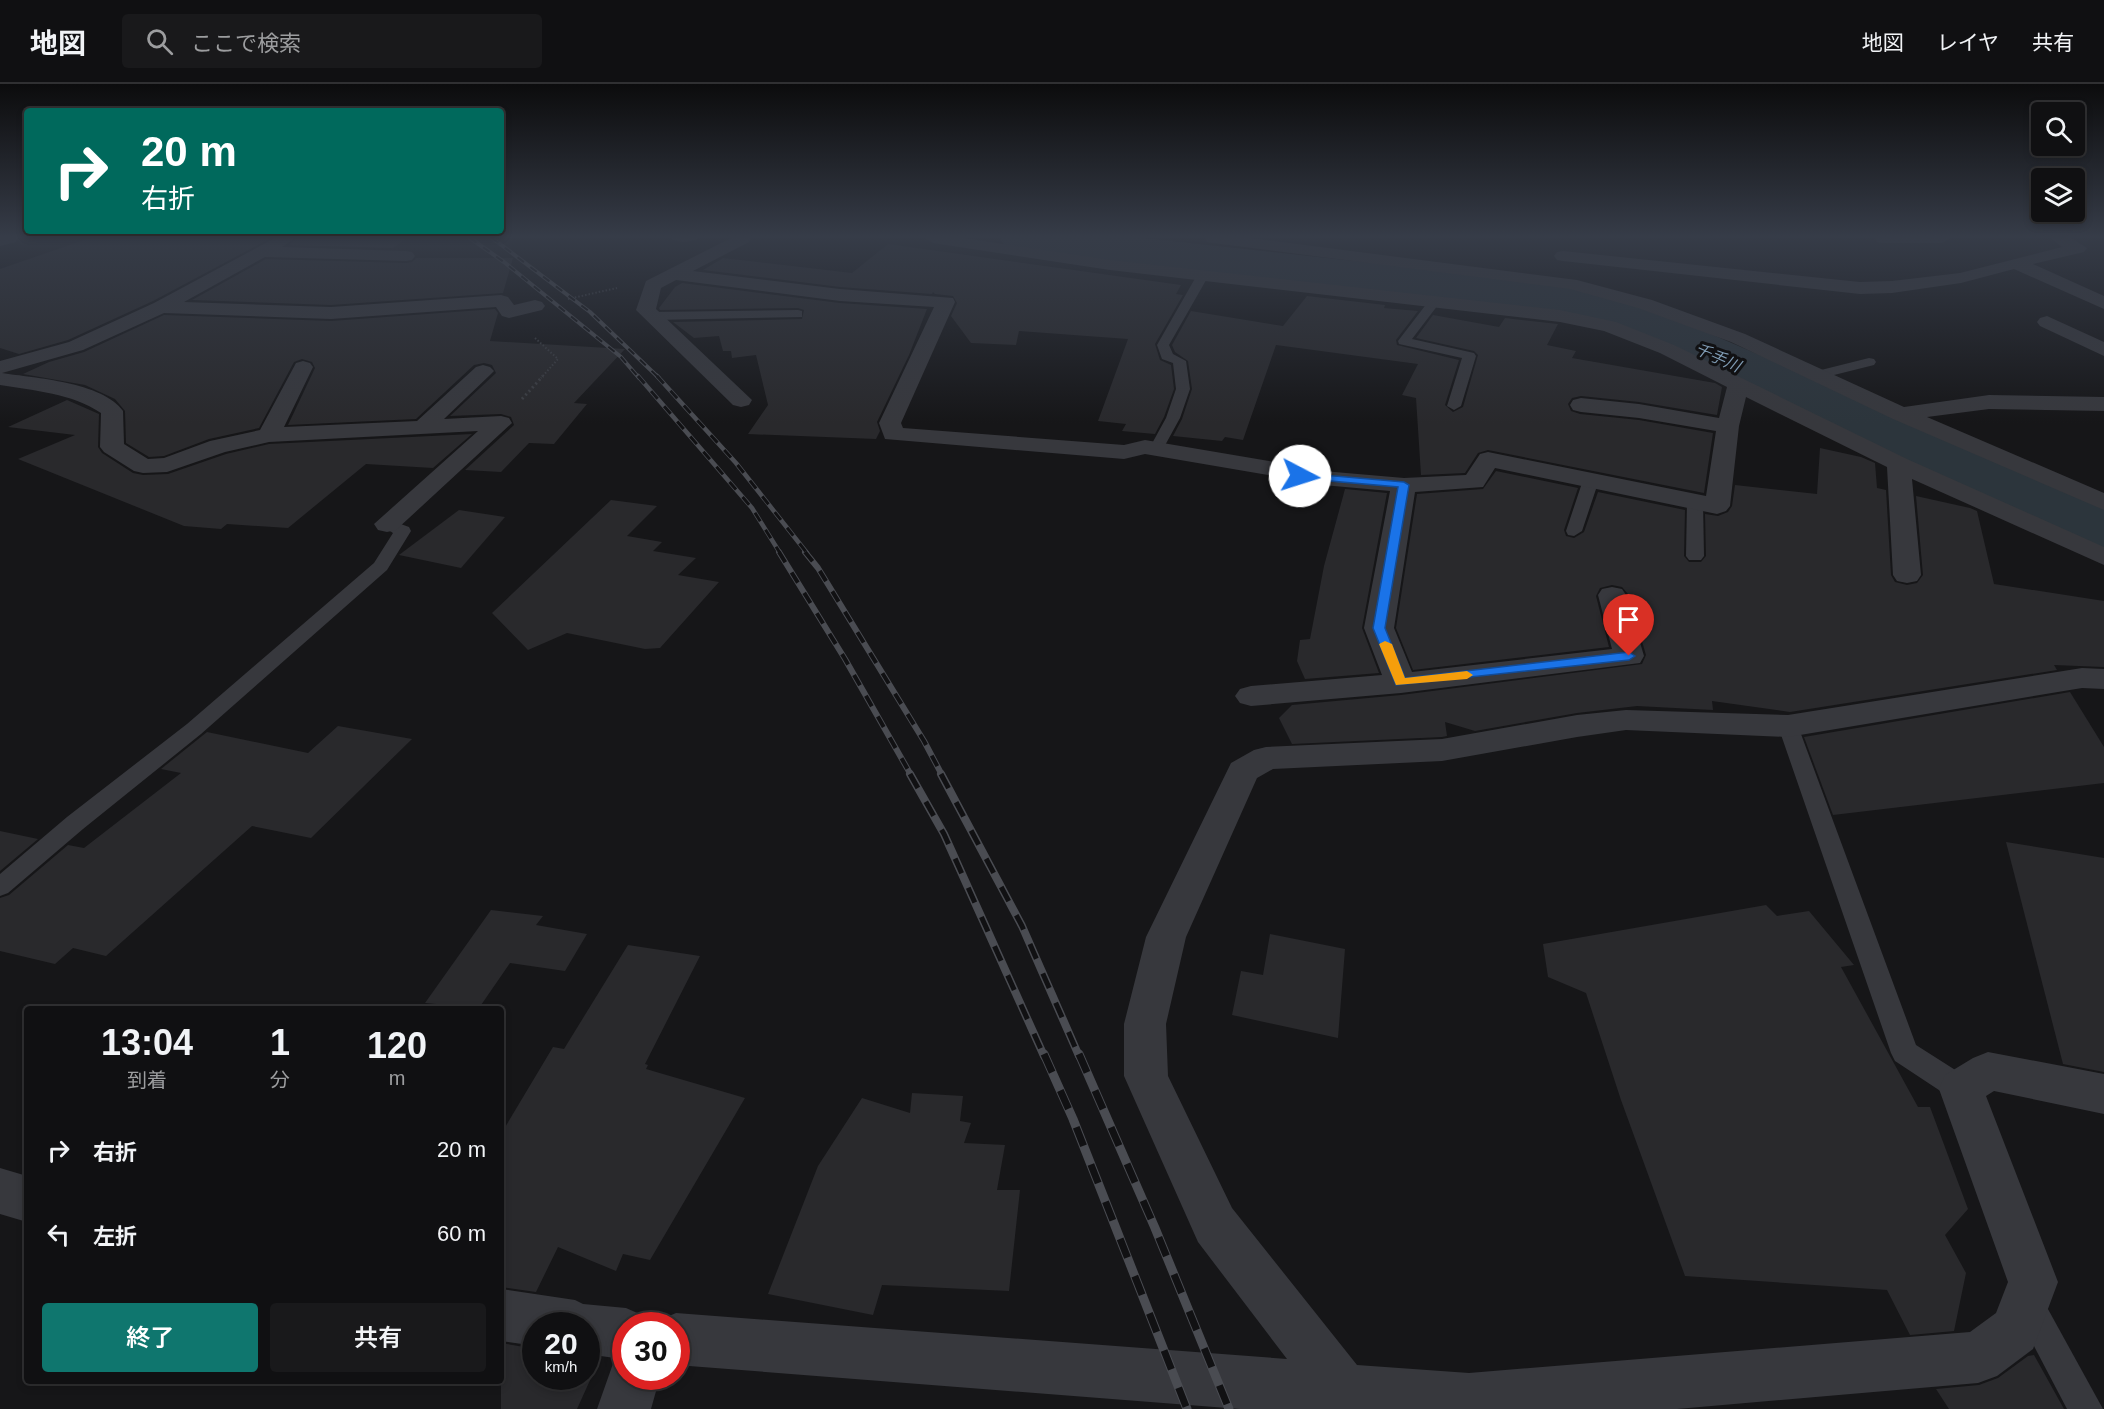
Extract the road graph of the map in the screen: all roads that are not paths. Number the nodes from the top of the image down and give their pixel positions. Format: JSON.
{"nodes":[{"id":1,"x":175,"y":300,"type":"edge"},
{"id":2,"x":648,"y":300,"type":"edge"},
{"id":3,"x":913,"y":300,"type":"edge"},
{"id":4,"x":1189,"y":300,"type":"edge"},
{"id":5,"x":1425,"y":300,"type":"edge"},
{"id":6,"x":1630,"y":300,"type":"edge"},
{"id":7,"x":1435,"y":301,"type":"junction"},
{"id":8,"x":535,"y":306,"type":"road end"},
{"id":9,"x":162,"y":307,"type":"junction"},
{"id":10,"x":798,"y":314,"type":"dead end"},
{"id":11,"x":653,"y":316,"type":"junction"},
{"id":12,"x":2046,"y":322,"type":"dead end"},
{"id":13,"x":2104,"y":338,"type":"edge"},
{"id":14,"x":2083,"y":340,"type":"junction"},
{"id":15,"x":2104,"y":350,"type":"edge"},
{"id":16,"x":1869,"y":362,"type":"dead end"},
{"id":17,"x":0,"y":367,"type":"edge"},
{"id":18,"x":303,"y":367,"type":"dead end"},
{"id":19,"x":483,"y":371,"type":"dead end"},
{"id":20,"x":1818,"y":375,"type":"junction"},
{"id":21,"x":0,"y":379,"type":"edge"},
{"id":22,"x":1738,"y":386,"type":"junction"},
{"id":23,"x":741,"y":400,"type":"dead end"},
{"id":24,"x":2104,"y":404,"type":"edge"},
{"id":25,"x":1581,"y":405,"type":"dead end"},
{"id":26,"x":1454,"y":406,"type":"dead end"},
{"id":27,"x":1901,"y":414,"type":"junction"},
{"id":28,"x":424,"y":426,"type":"junction"},
{"id":29,"x":1728,"y":426,"type":"junction"},
{"id":30,"x":268,"y":435,"type":"junction"},
{"id":31,"x":1156,"y":449,"type":"junction"},
{"id":32,"x":1899,"y":464,"type":"junction"},
{"id":33,"x":1591,"y":480,"type":"junction"},
{"id":34,"x":1404,"y":485,"type":"junction"},
{"id":35,"x":1695,"y":502,"type":"junction"},
{"id":36,"x":2104,"y":502,"type":"edge"},
{"id":37,"x":387,"y":524,"type":"joint"},
{"id":38,"x":1574,"y":531,"type":"dead end"},
{"id":39,"x":1695,"y":556,"type":"dead end"},
{"id":40,"x":2104,"y":557,"type":"edge"},
{"id":41,"x":1906,"y":575,"type":"dead end"},
{"id":42,"x":1612,"y":595,"type":"dead end"},
{"id":43,"x":2104,"y":679,"type":"edge"},
{"id":44,"x":1401,"y":682,"type":"junction"},
{"id":45,"x":1251,"y":696,"type":"dead end"},
{"id":46,"x":1788,"y":726,"type":"junction"},
{"id":47,"x":0,"y":887,"type":"edge"},
{"id":48,"x":1961,"y":1089,"type":"junction"},
{"id":49,"x":2104,"y":1094,"type":"edge"},
{"id":50,"x":0,"y":1191,"type":"edge"},
{"id":51,"x":24,"y":1198,"type":"edge"},
{"id":52,"x":2026,"y":1300,"type":"junction"},
{"id":53,"x":504,"y":1315,"type":"edge"},
{"id":54,"x":522,"y":1318,"type":"edge"},
{"id":55,"x":690,"y":1340,"type":"edge"},
{"id":56,"x":629,"y":1390,"type":"edge"},
{"id":57,"x":1343,"y":1390,"type":"junction"},
{"id":58,"x":624,"y":1409,"type":"edge"},
{"id":59,"x":2086,"y":1409,"type":"edge"}],
"edges":[{"from":1,"to":9,"type":"street"},
{"from":2,"to":11,"type":"street"},
{"from":3,"to":31,"type":"street"},
{"from":4,"to":31,"type":"lane"},
{"from":5,"to":7,"type":"street"},
{"from":6,"to":20,"type":"street"},
{"from":7,"to":22,"type":"street"},
{"from":7,"to":26,"type":"lane"},
{"from":8,"to":9,"type":"street"},
{"from":9,"to":17,"type":"street"},
{"from":10,"to":11,"type":"lane"},
{"from":11,"to":23,"type":"street"},
{"from":12,"to":14,"type":"street"},
{"from":13,"to":14,"type":"street"},
{"from":14,"to":15,"type":"street"},
{"from":16,"to":20,"type":"lane"},
{"from":18,"to":30,"type":"street"},
{"from":19,"to":28,"type":"street"},
{"from":20,"to":27,"type":"street"},
{"from":21,"to":30,"type":"street"},
{"from":22,"to":29,"type":"street"},
{"from":22,"to":32,"type":"street"},
{"from":24,"to":27,"type":"street"},
{"from":25,"to":29,"type":"street"},
{"from":27,"to":36,"type":"street"},
{"from":28,"to":30,"type":"street"},
{"from":28,"to":37,"type":"street"},
{"from":29,"to":35,"type":"street"},
{"from":31,"to":34,"type":"street"},
{"from":32,"to":40,"type":"street"},
{"from":32,"to":41,"type":"street"},
{"from":33,"to":34,"type":"street"},
{"from":33,"to":35,"type":"street"},
{"from":33,"to":38,"type":"lane"},
{"from":34,"to":44,"type":"street"},
{"from":35,"to":39,"type":"lane"},
{"from":37,"to":47,"type":"lane"},
{"from":42,"to":44,"type":"street"},
{"from":43,"to":46,"type":"street"},
{"from":44,"to":45,"type":"street"},
{"from":46,"to":48,"type":"lane"},
{"from":46,"to":57,"type":"street"},
{"from":48,"to":49,"type":"street"},
{"from":48,"to":52,"type":"street"},
{"from":50,"to":51,"type":"street"},
{"from":52,"to":57,"type":"street"},
{"from":52,"to":59,"type":"lane"},
{"from":53,"to":54,"type":"street"},
{"from":55,"to":57,"type":"street"},
{"from":56,"to":58,"type":"street"}]}
